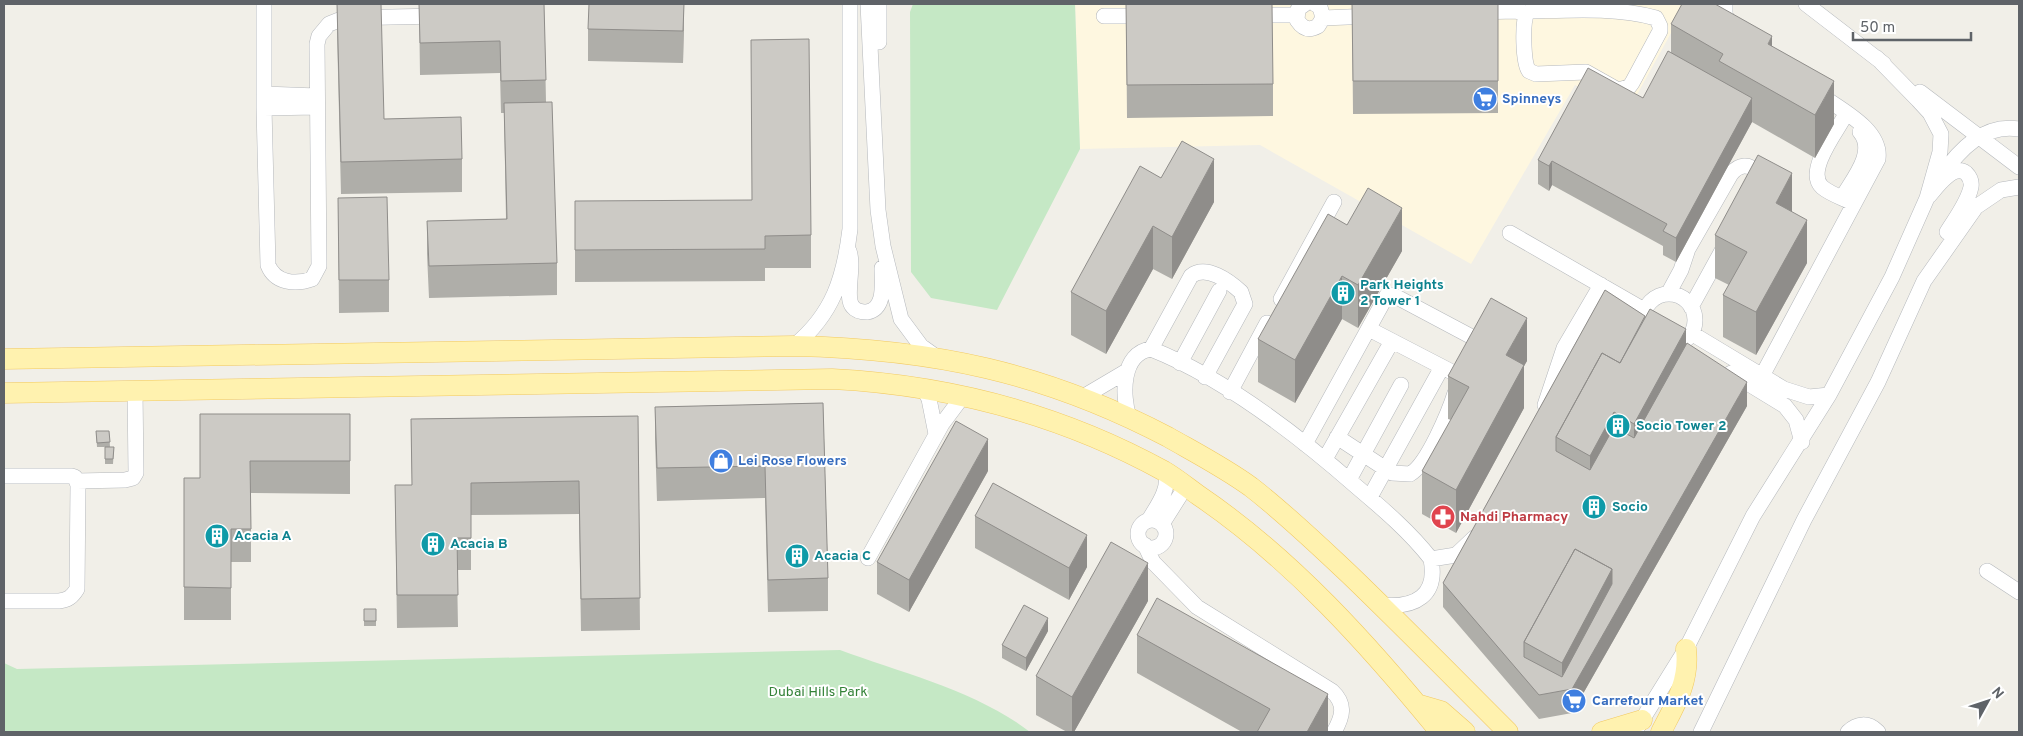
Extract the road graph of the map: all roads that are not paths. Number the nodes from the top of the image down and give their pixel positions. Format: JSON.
{"nodes":[{"id":1,"x":868,"y":4,"type":"edge"},
{"id":2,"x":879,"y":4,"type":"edge"},
{"id":3,"x":1725,"y":4,"type":"edge"},
{"id":4,"x":1806,"y":4,"type":"edge"},
{"id":5,"x":262,"y":6,"type":"edge"},
{"id":6,"x":848,"y":8,"type":"edge"},
{"id":7,"x":1299,"y":8,"type":"edge"},
{"id":8,"x":1322,"y":10,"type":"edge"},
{"id":9,"x":1459,"y":13,"type":"edge"},
{"id":10,"x":1527,"y":13,"type":"junction"},
{"id":11,"x":1391,"y":15,"type":"edge"},
{"id":12,"x":450,"y":16,"type":"edge"},
{"id":13,"x":1104,"y":16,"type":"dead end"},
{"id":14,"x":1162,"y":16,"type":"edge"},
{"id":15,"x":1239,"y":16,"type":"edge"},
{"id":16,"x":1741,"y":35,"type":"edge"},
{"id":17,"x":1876,"y":58,"type":"junction"},
{"id":18,"x":872,"y":82,"type":"junction"},
{"id":19,"x":1808,"y":86,"type":"edge"},
{"id":20,"x":264,"y":101,"type":"junction"},
{"id":21,"x":316,"y":102,"type":"junction"},
{"id":22,"x":1843,"y":119,"type":"junction"},
{"id":23,"x":2019,"y":129,"type":"edge"},
{"id":24,"x":1980,"y":136,"type":"junction"},
{"id":25,"x":2019,"y":167,"type":"edge"},
{"id":26,"x":2019,"y":187,"type":"edge"},
{"id":27,"x":1927,"y":198,"type":"junction"},
{"id":28,"x":1751,"y":199,"type":"edge"},
{"id":29,"x":1847,"y":200,"type":"junction"},
{"id":30,"x":1334,"y":202,"type":"dead end"},
{"id":31,"x":1702,"y":224,"type":"junction"},
{"id":32,"x":1510,"y":233,"type":"dead end"},
{"id":33,"x":883,"y":246,"type":"junction"},
{"id":34,"x":848,"y":247,"type":"junction"},
{"id":35,"x":1924,"y":281,"type":"junction"},
{"id":36,"x":1601,"y":285,"type":"junction"},
{"id":37,"x":1219,"y":291,"type":"dead end"},
{"id":38,"x":1668,"y":294,"type":"junction"},
{"id":39,"x":1691,"y":307,"type":"junction"},
{"id":40,"x":1644,"y":310,"type":"junction"},
{"id":41,"x":1369,"y":329,"type":"junction"},
{"id":42,"x":1686,"y":338,"type":"junction"},
{"id":43,"x":1392,"y":342,"type":"junction"},
{"id":44,"x":794,"y":346,"type":"junction"},
{"id":45,"x":1151,"y":349,"type":"junction"},
{"id":46,"x":935,"y":356,"type":"junction"},
{"id":47,"x":4,"y":359,"type":"edge"},
{"id":48,"x":1180,"y":363,"type":"junction"},
{"id":49,"x":1442,"y":367,"type":"junction"},
{"id":50,"x":1466,"y":368,"type":"junction"},
{"id":51,"x":1127,"y":370,"type":"junction"},
{"id":52,"x":1736,"y":376,"type":"junction"},
{"id":53,"x":1762,"y":376,"type":"junction"},
{"id":54,"x":1205,"y":377,"type":"junction"},
{"id":55,"x":1401,"y":386,"type":"dead end"},
{"id":56,"x":1432,"y":386,"type":"junction"},
{"id":57,"x":923,"y":387,"type":"junction"},
{"id":58,"x":135,"y":390,"type":"junction"},
{"id":59,"x":1230,"y":392,"type":"junction"},
{"id":60,"x":4,"y":393,"type":"edge"},
{"id":61,"x":1727,"y":393,"type":"edge"},
{"id":62,"x":1829,"y":395,"type":"junction"},
{"id":63,"x":963,"y":396,"type":"junction"},
{"id":64,"x":1454,"y":396,"type":"junction"},
{"id":65,"x":1083,"y":397,"type":"junction"},
{"id":66,"x":1130,"y":417,"type":"junction"},
{"id":67,"x":1538,"y":417,"type":"edge"},
{"id":68,"x":936,"y":434,"type":"junction"},
{"id":69,"x":1338,"y":437,"type":"junction"},
{"id":70,"x":1802,"y":442,"type":"junction"},
{"id":71,"x":1305,"y":444,"type":"junction"},
{"id":72,"x":1363,"y":454,"type":"junction"},
{"id":73,"x":1325,"y":459,"type":"junction"},
{"id":74,"x":1387,"y":469,"type":"junction"},
{"id":75,"x":1165,"y":472,"type":"junction"},
{"id":76,"x":4,"y":476,"type":"edge"},
{"id":77,"x":1349,"y":480,"type":"junction"},
{"id":78,"x":77,"y":481,"type":"junction"},
{"id":79,"x":1186,"y":486,"type":"junction"},
{"id":80,"x":1370,"y":497,"type":"junction"},
{"id":81,"x":1156,"y":522,"type":"junction"},
{"id":82,"x":1483,"y":522,"type":"edge"},
{"id":83,"x":1161,"y":544,"type":"junction"},
{"id":84,"x":1145,"y":546,"type":"junction"},
{"id":85,"x":868,"y":558,"type":"dead end"},
{"id":86,"x":1431,"y":559,"type":"junction"},
{"id":87,"x":1988,"y":571,"type":"dead end"},
{"id":88,"x":1166,"y":574,"type":"junction"},
{"id":89,"x":2019,"y":592,"type":"edge"},
{"id":90,"x":4,"y":601,"type":"edge"},
{"id":91,"x":1382,"y":605,"type":"junction"},
{"id":92,"x":1686,"y":649,"type":"junction"},
{"id":93,"x":1417,"y":704,"type":"junction"},
{"id":94,"x":1639,"y":726,"type":"edge"},
{"id":95,"x":1334,"y":732,"type":"edge"},
{"id":96,"x":1440,"y":732,"type":"edge"},
{"id":97,"x":1465,"y":732,"type":"edge"},
{"id":98,"x":1508,"y":732,"type":"edge"},
{"id":99,"x":1602,"y":732,"type":"edge"},
{"id":100,"x":1661,"y":732,"type":"edge"},
{"id":101,"x":1701,"y":732,"type":"edge"},
{"id":102,"x":1848,"y":732,"type":"edge"},
{"id":103,"x":1878,"y":732,"type":"edge"}],
"edges":[{"from":1,"to":18,"type":"street"},
{"from":2,"to":18,"type":"street"},
{"from":3,"to":16,"type":"street"},
{"from":4,"to":17,"type":"street"},
{"from":5,"to":20,"type":"street"},
{"from":6,"to":34,"type":"street"},
{"from":7,"to":8,"type":"street"},
{"from":7,"to":15,"type":"street"},
{"from":8,"to":11,"type":"street"},
{"from":9,"to":10,"type":"street"},
{"from":10,"to":10,"type":"street"},
{"from":12,"to":21,"type":"street"},
{"from":13,"to":14,"type":"street"},
{"from":17,"to":24,"type":"street"},
{"from":17,"to":27,"type":"street"},
{"from":18,"to":33,"type":"street"},
{"from":19,"to":22,"type":"street"},
{"from":20,"to":21,"type":"street"},
{"from":20,"to":21,"type":"street"},
{"from":22,"to":29,"type":"street"},
{"from":22,"to":29,"type":"street"},
{"from":23,"to":24,"type":"street"},
{"from":24,"to":25,"type":"street"},
{"from":24,"to":27,"type":"street"},
{"from":26,"to":35,"type":"street"},
{"from":27,"to":35,"type":"street"},
{"from":27,"to":62,"type":"street"},
{"from":28,"to":31,"type":"street"},
{"from":29,"to":53,"type":"street"},
{"from":30,"to":59,"type":"street"},
{"from":31,"to":38,"type":"street"},
{"from":31,"to":39,"type":"street"},
{"from":32,"to":36,"type":"street"},
{"from":33,"to":34,"type":"street"},
{"from":33,"to":46,"type":"street"},
{"from":34,"to":44,"type":"street"},
{"from":35,"to":101,"type":"street"},
{"from":36,"to":40,"type":"street"},
{"from":36,"to":67,"type":"street"},
{"from":37,"to":48,"type":"street"},
{"from":38,"to":39,"type":"street"},
{"from":38,"to":40,"type":"street"},
{"from":39,"to":42,"type":"street"},
{"from":40,"to":42,"type":"street"},
{"from":41,"to":43,"type":"street"},
{"from":41,"to":50,"type":"street"},
{"from":41,"to":71,"type":"street"},
{"from":42,"to":52,"type":"street"},
{"from":42,"to":53,"type":"street"},
{"from":43,"to":49,"type":"street"},
{"from":43,"to":69,"type":"street"},
{"from":44,"to":46,"type":"main road"},
{"from":44,"to":47,"type":"main road"},
{"from":45,"to":48,"type":"street"},
{"from":45,"to":51,"type":"street"},
{"from":45,"to":54,"type":"street"},
{"from":46,"to":65,"type":"main road"},
{"from":48,"to":54,"type":"street"},
{"from":49,"to":50,"type":"street"},
{"from":49,"to":56,"type":"street"},
{"from":50,"to":64,"type":"street"},
{"from":51,"to":65,"type":"street"},
{"from":51,"to":66,"type":"street"},
{"from":52,"to":61,"type":"street"},
{"from":52,"to":70,"type":"street"},
{"from":53,"to":62,"type":"street"},
{"from":54,"to":59,"type":"street"},
{"from":55,"to":72,"type":"street"},
{"from":56,"to":64,"type":"street"},
{"from":56,"to":74,"type":"street"},
{"from":57,"to":58,"type":"main road"},
{"from":57,"to":63,"type":"main road"},
{"from":57,"to":68,"type":"street"},
{"from":58,"to":60,"type":"main road"},
{"from":58,"to":78,"type":"street"},
{"from":59,"to":71,"type":"street"},
{"from":62,"to":70,"type":"street"},
{"from":63,"to":68,"type":"street"},
{"from":63,"to":75,"type":"main road"},
{"from":64,"to":74,"type":"street"},
{"from":65,"to":66,"type":"main road"},
{"from":66,"to":91,"type":"main road"},
{"from":68,"to":85,"type":"street"},
{"from":69,"to":72,"type":"street"},
{"from":69,"to":73,"type":"street"},
{"from":70,"to":92,"type":"street"},
{"from":71,"to":73,"type":"street"},
{"from":72,"to":74,"type":"street"},
{"from":72,"to":77,"type":"street"},
{"from":73,"to":77,"type":"street"},
{"from":74,"to":80,"type":"street"},
{"from":75,"to":79,"type":"main road"},
{"from":75,"to":81,"type":"street"},
{"from":76,"to":78,"type":"street"},
{"from":77,"to":80,"type":"street"},
{"from":78,"to":90,"type":"street"},
{"from":79,"to":81,"type":"street"},
{"from":79,"to":93,"type":"main road"},
{"from":80,"to":86,"type":"street"},
{"from":81,"to":83,"type":"street"},
{"from":81,"to":84,"type":"street"},
{"from":82,"to":86,"type":"street"},
{"from":83,"to":84,"type":"street"},
{"from":83,"to":88,"type":"street"},
{"from":84,"to":88,"type":"street"},
{"from":86,"to":91,"type":"street"},
{"from":87,"to":89,"type":"street"},
{"from":88,"to":95,"type":"street"},
{"from":91,"to":98,"type":"main road"},
{"from":92,"to":94,"type":"street"},
{"from":92,"to":100,"type":"main road"},
{"from":93,"to":96,"type":"main road"},
{"from":93,"to":97,"type":"main road"},
{"from":94,"to":99,"type":"main road"},
{"from":102,"to":103,"type":"street"}]}
